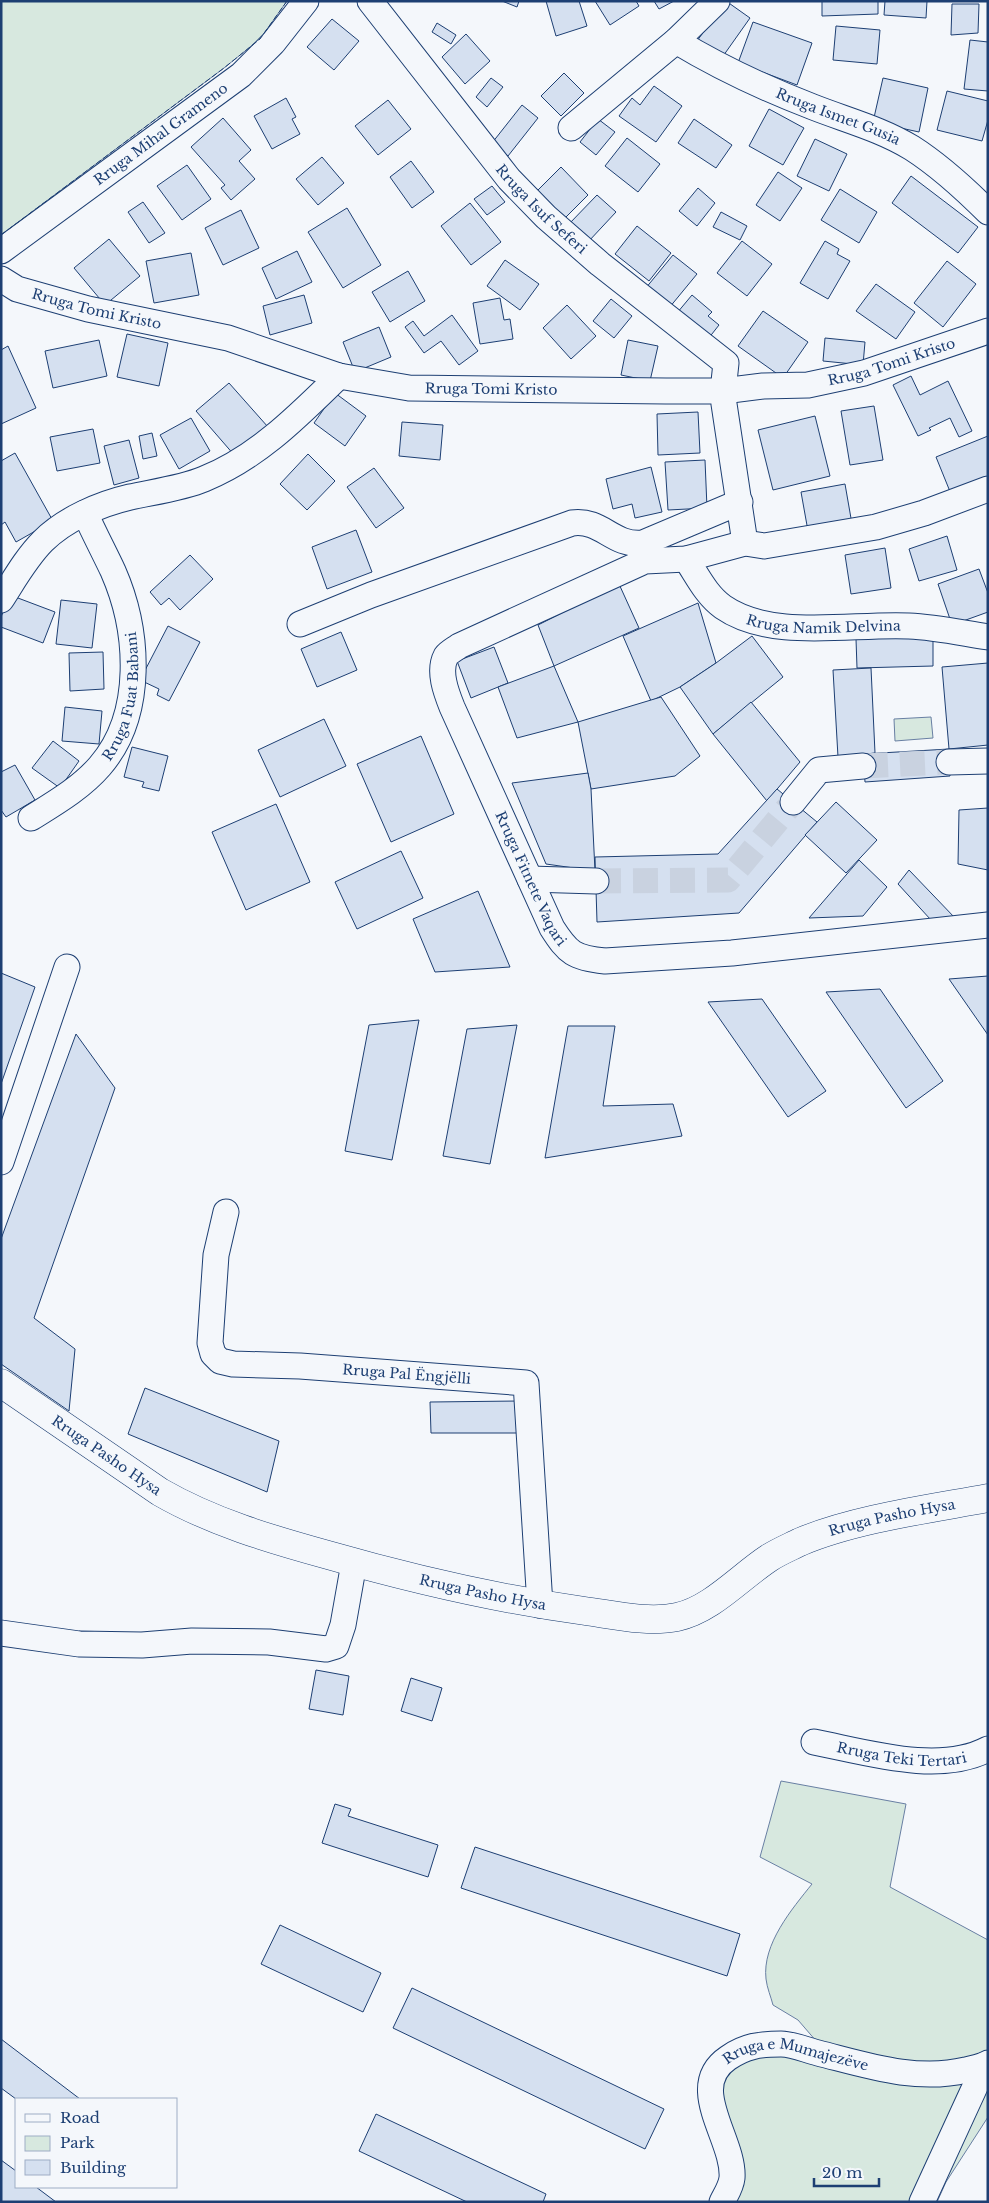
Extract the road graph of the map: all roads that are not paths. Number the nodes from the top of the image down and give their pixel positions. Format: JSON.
{"nodes":[{"id":1,"x":306,"y":1,"type":"edge"},
{"id":2,"x":370,"y":1,"type":"edge"},
{"id":3,"x":717,"y":1,"type":"edge"},
{"id":4,"x":676,"y":41,"type":"junction"},
{"id":5,"x":571,"y":128,"type":"dead end"},
{"id":6,"x":988,"y":212,"type":"edge"},
{"id":7,"x":1,"y":251,"type":"edge"},
{"id":8,"x":1,"y":279,"type":"edge"},
{"id":9,"x":988,"y":331,"type":"edge"},
{"id":10,"x":339,"y":376,"type":"junction"},
{"id":11,"x":723,"y":391,"type":"junction"},
{"id":12,"x":988,"y":488,"type":"edge"},
{"id":13,"x":740,"y":502,"type":"junction"},
{"id":14,"x":85,"y":513,"type":"junction"},
{"id":15,"x":744,"y":543,"type":"junction"},
{"id":16,"x":686,"y":559,"type":"junction"},
{"id":17,"x":1,"y":600,"type":"edge"},
{"id":18,"x":300,"y":624,"type":"dead end"},
{"id":19,"x":988,"y":637,"type":"edge"},
{"id":20,"x":988,"y":760,"type":"edge"},
{"id":21,"x":949,"y":762,"type":"tunnel mouth"},
{"id":22,"x":863,"y":766,"type":"tunnel mouth"},
{"id":23,"x":793,"y":802,"type":"tunnel mouth"},
{"id":24,"x":31,"y":818,"type":"dead end"},
{"id":25,"x":530,"y":879,"type":"junction"},
{"id":26,"x":596,"y":881,"type":"tunnel mouth"},
{"id":27,"x":988,"y":925,"type":"edge"},
{"id":28,"x":66,"y":967,"type":"dead end"},
{"id":29,"x":1,"y":1162,"type":"edge"},
{"id":30,"x":226,"y":1212,"type":"dead end"},
{"id":31,"x":1,"y":1382,"type":"edge"},
{"id":32,"x":988,"y":1498,"type":"edge"},
{"id":33,"x":354,"y":1562,"type":"junction"},
{"id":34,"x":540,"y":1604,"type":"junction"},
{"id":35,"x":1,"y":1633,"type":"edge"},
{"id":36,"x":814,"y":1742,"type":"dead end"},
{"id":37,"x":988,"y":1749,"type":"edge"},
{"id":38,"x":986,"y":2064,"type":"edge"},
{"id":39,"x":722,"y":2202,"type":"edge"},
{"id":40,"x":922,"y":2202,"type":"edge"}],
"edges":[{"from":1,"to":7,"type":"street","name":"Rruga Mihal Grameno"},
{"from":2,"to":11,"type":"street","name":"Rruga Isuf Seferi"},
{"from":3,"to":4,"type":"street"},
{"from":4,"to":5,"type":"street"},
{"from":4,"to":6,"type":"street","name":"Rruga Ismet Gusia"},
{"from":8,"to":10,"type":"street","name":"Rruga Tomi Kristo"},
{"from":9,"to":11,"type":"street","name":"Rruga Tomi Kristo"},
{"from":10,"to":11,"type":"street","name":"Rruga Tomi Kristo"},
{"from":10,"to":14,"type":"street"},
{"from":11,"to":13,"type":"street"},
{"from":12,"to":15,"type":"street"},
{"from":13,"to":15,"type":"street"},
{"from":13,"to":18,"type":"street"},
{"from":14,"to":17,"type":"street"},
{"from":14,"to":24,"type":"street","name":"Rruga Fuat Babani"},
{"from":15,"to":16,"type":"street","name":"Rruga Fitnete Vaqari"},
{"from":16,"to":19,"type":"street","name":"Rruga Namik Delvina"},
{"from":16,"to":25,"type":"street","name":"Rruga Fitnete Vaqari"},
{"from":20,"to":21,"type":"street"},
{"from":22,"to":23,"type":"street"},
{"from":25,"to":26,"type":"street"},
{"from":25,"to":27,"type":"street","name":"Rruga Fitnete Vaqari"},
{"from":28,"to":29,"type":"street"},
{"from":30,"to":34,"type":"street","name":"Rruga Pal Ëngjëlli"},
{"from":31,"to":33,"type":"main road","name":"Rruga Pasho Hysa"},
{"from":32,"to":34,"type":"main road","name":"Rruga Pasho Hysa"},
{"from":33,"to":34,"type":"main road","name":"Rruga Pasho Hysa"},
{"from":33,"to":35,"type":"street"},
{"from":36,"to":37,"type":"street","name":"Rruga Teki Tertari"},
{"from":38,"to":39,"type":"street","name":"Rruga e Mumajezëve"},
{"from":38,"to":40,"type":"street"}]}
